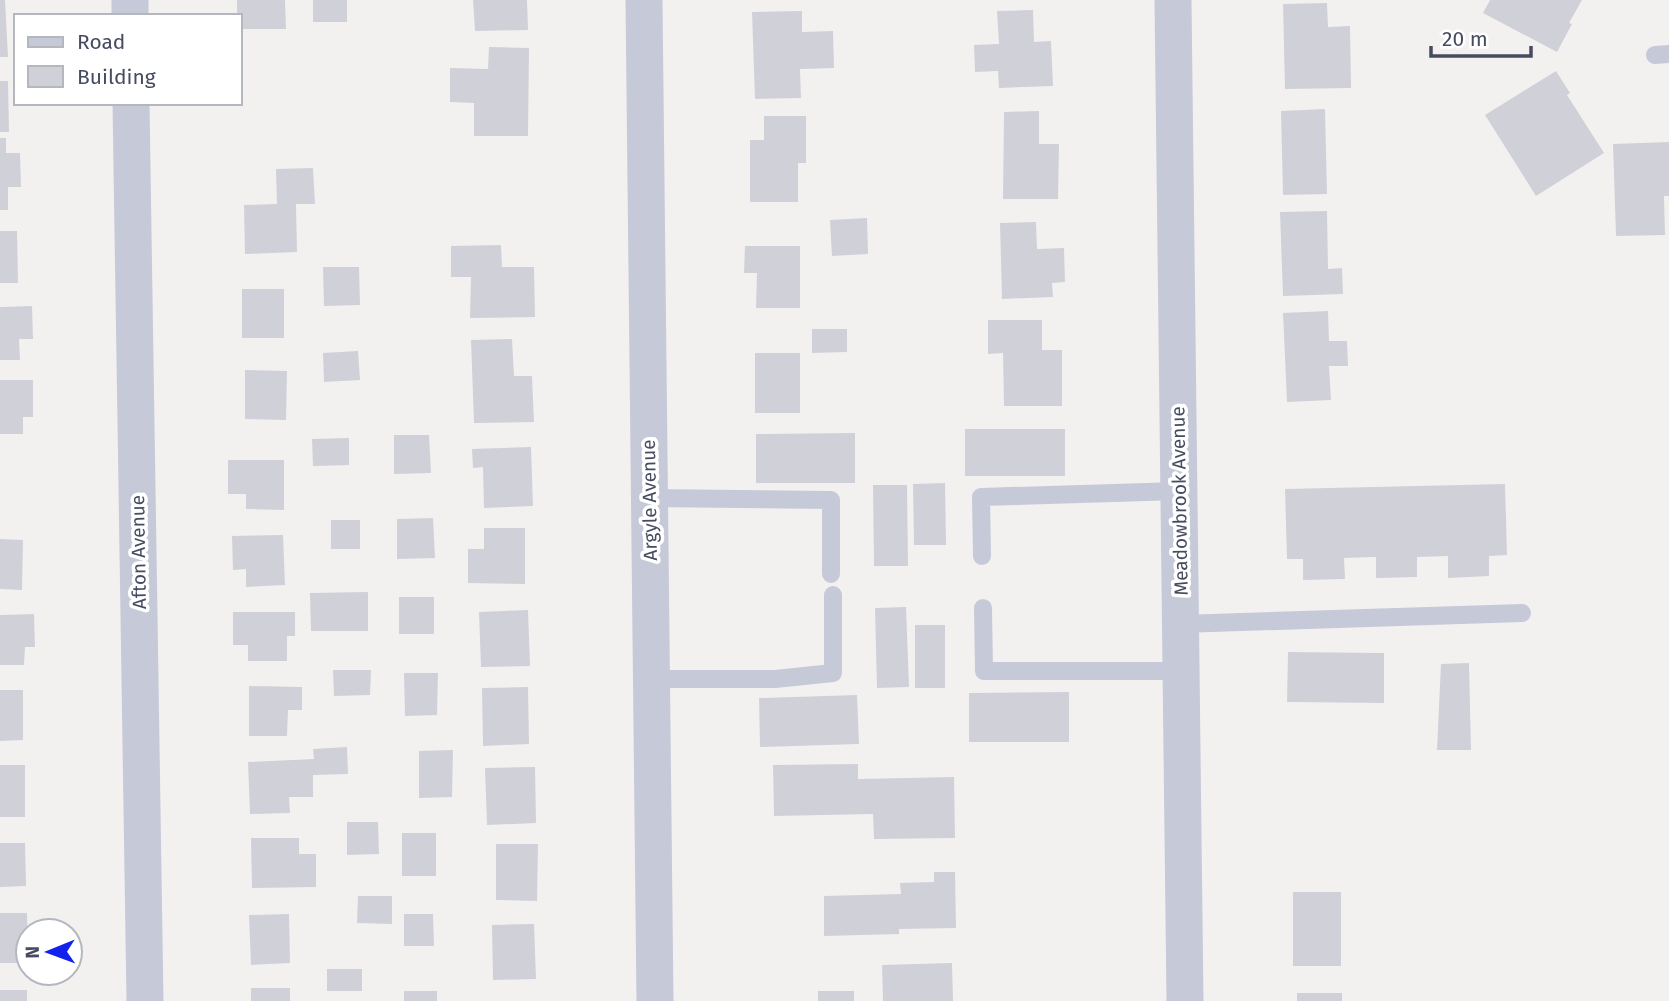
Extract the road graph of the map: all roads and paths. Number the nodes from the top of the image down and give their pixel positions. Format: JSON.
{"nodes":[{"id":1,"x":644,"y":0,"type":"edge"},
{"id":2,"x":1173,"y":0,"type":"edge"},
{"id":3,"x":131,"y":105,"type":"edge"},
{"id":4,"x":1179,"y":491,"type":"junction"},
{"id":5,"x":649,"y":498,"type":"junction"},
{"id":6,"x":982,"y":556,"type":"dead end"},
{"id":7,"x":831,"y":574,"type":"dead end"},
{"id":8,"x":833,"y":596,"type":"dead end"},
{"id":9,"x":982,"y":608,"type":"dead end"},
{"id":10,"x":1522,"y":613,"type":"dead end"},
{"id":11,"x":1181,"y":624,"type":"junction"},
{"id":12,"x":1181,"y":671,"type":"junction"},
{"id":13,"x":651,"y":679,"type":"junction"},
{"id":14,"x":145,"y":1001,"type":"edge"},
{"id":15,"x":655,"y":1001,"type":"edge"},
{"id":16,"x":1185,"y":1001,"type":"edge"}],
"edges":[{"from":1,"to":5,"type":"street","name":"Argyle Avenue"},
{"from":2,"to":4,"type":"street","name":"Meadowbrook Avenue"},
{"from":3,"to":14,"type":"street","name":"Afton Avenue"},
{"from":4,"to":6,"type":"lane"},
{"from":4,"to":11,"type":"street","name":"Meadowbrook Avenue"},
{"from":5,"to":7,"type":"lane"},
{"from":5,"to":13,"type":"street","name":"Argyle Avenue"},
{"from":8,"to":13,"type":"lane"},
{"from":9,"to":12,"type":"lane"},
{"from":10,"to":11,"type":"lane"},
{"from":11,"to":12,"type":"street","name":"Meadowbrook Avenue"},
{"from":12,"to":16,"type":"street","name":"Meadowbrook Avenue"},
{"from":13,"to":15,"type":"street","name":"Argyle Avenue"}]}
